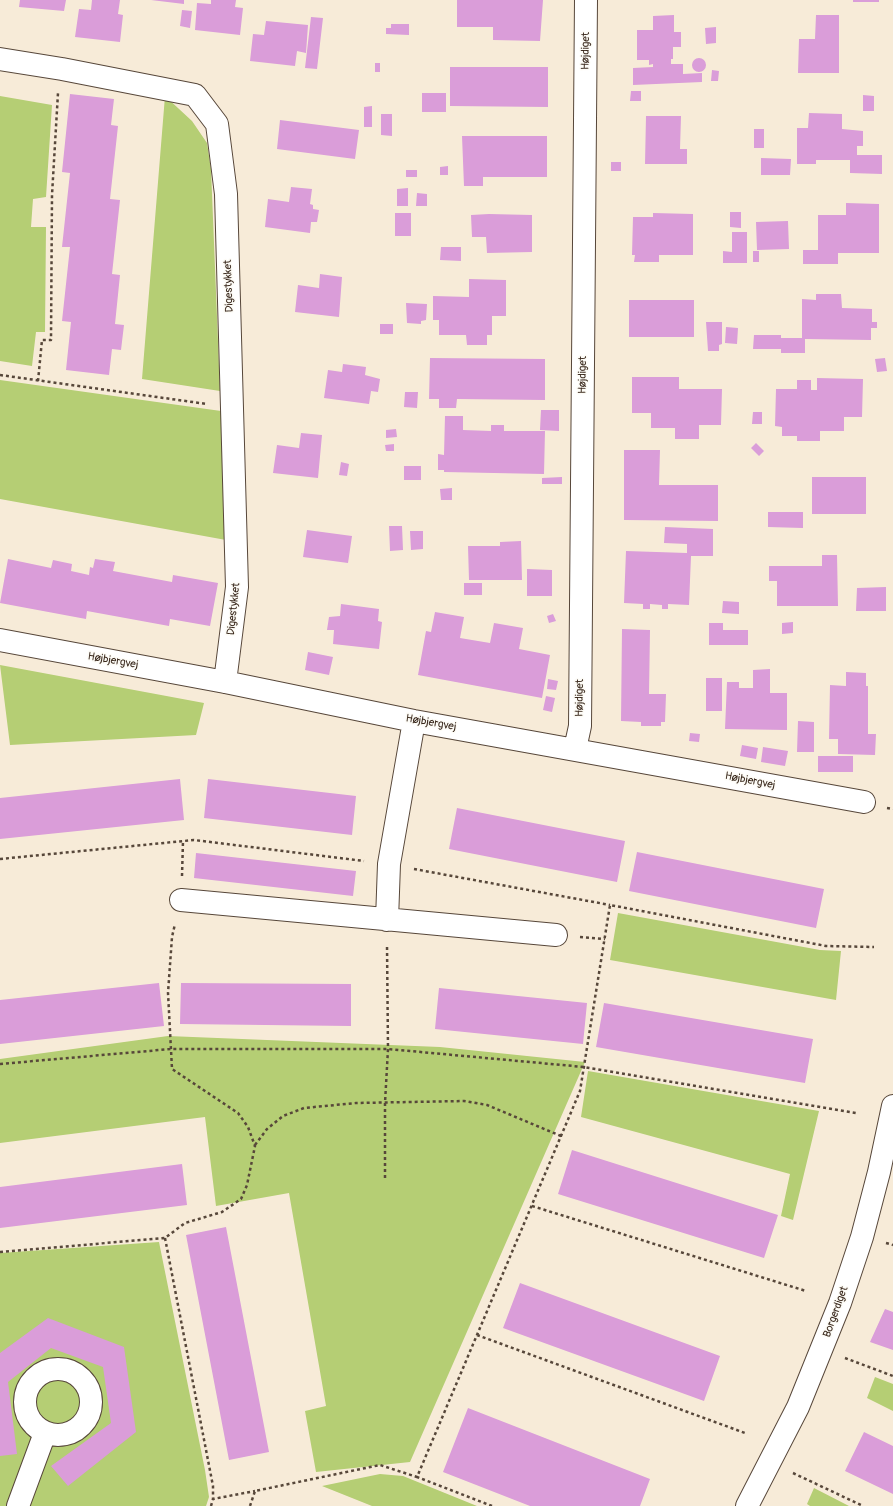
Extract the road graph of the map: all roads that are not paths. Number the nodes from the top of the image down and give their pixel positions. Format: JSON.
{"nodes":[{"id":1,"x":586,"y":0,"type":"edge"},
{"id":2,"x":0,"y":59,"type":"edge"},
{"id":3,"x":0,"y":640,"type":"edge"},
{"id":4,"x":225,"y":682,"type":"junction"},
{"id":5,"x":414,"y":721,"type":"junction"},
{"id":6,"x":575,"y":749,"type":"junction"},
{"id":7,"x":864,"y":802,"type":"dead end"},
{"id":8,"x":181,"y":900,"type":"road end"},
{"id":9,"x":387,"y":920,"type":"junction"},
{"id":10,"x":556,"y":935,"type":"dead end"},
{"id":11,"x":893,"y":1106,"type":"edge"},
{"id":12,"x":45,"y":1433,"type":"dead end"},
{"id":13,"x":18,"y":1506,"type":"edge"},
{"id":14,"x":747,"y":1506,"type":"edge"}],
"edges":[{"from":1,"to":6,"type":"street","name":"Højdiget"},
{"from":2,"to":4,"type":"street","name":"Digestykket"},
{"from":3,"to":4,"type":"street","name":"Højbjergvej"},
{"from":4,"to":5,"type":"street","name":"Højbjergvej"},
{"from":5,"to":6,"type":"street","name":"Højbjergvej"},
{"from":5,"to":9,"type":"street"},
{"from":6,"to":7,"type":"street","name":"Højbjergvej"},
{"from":8,"to":9,"type":"street"},
{"from":9,"to":10,"type":"street"},
{"from":11,"to":14,"type":"street","name":"Borgerdiget"},
{"from":12,"to":13,"type":"street"}]}
